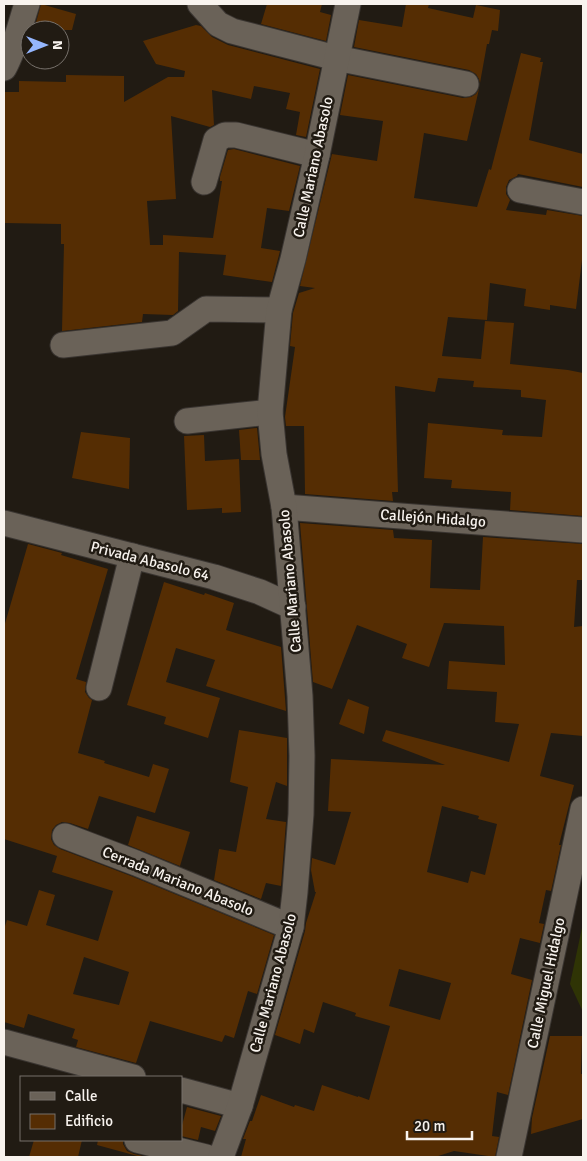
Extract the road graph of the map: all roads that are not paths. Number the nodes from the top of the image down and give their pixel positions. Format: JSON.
{"nodes":[{"id":1,"x":28,"y":4,"type":"edge"},
{"id":2,"x":200,"y":4,"type":"edge"},
{"id":3,"x":348,"y":4,"type":"edge"},
{"id":4,"x":336,"y":58,"type":"junction"},
{"id":5,"x":4,"y":68,"type":"edge"},
{"id":6,"x":466,"y":84,"type":"dead end"},
{"id":7,"x":317,"y":155,"type":"junction"},
{"id":8,"x":204,"y":182,"type":"dead end"},
{"id":9,"x":520,"y":190,"type":"dead end"},
{"id":10,"x":583,"y":202,"type":"edge"},
{"id":11,"x":278,"y":310,"type":"junction"},
{"id":12,"x":63,"y":345,"type":"dead end"},
{"id":13,"x":270,"y":412,"type":"junction"},
{"id":14,"x":187,"y":421,"type":"dead end"},
{"id":15,"x":284,"y":506,"type":"junction"},
{"id":16,"x":4,"y":523,"type":"edge"},
{"id":17,"x":583,"y":530,"type":"edge"},
{"id":18,"x":132,"y":556,"type":"junction"},
{"id":19,"x":293,"y":607,"type":"junction"},
{"id":20,"x":99,"y":688,"type":"dead end"},
{"id":21,"x":583,"y":809,"type":"edge"},
{"id":22,"x":65,"y":836,"type":"dead end"},
{"id":23,"x":291,"y":927,"type":"junction"},
{"id":24,"x":4,"y":1042,"type":"edge"},
{"id":25,"x":129,"y":1076,"type":"edge"},
{"id":26,"x":182,"y":1090,"type":"edge"},
{"id":27,"x":240,"y":1106,"type":"junction"},
{"id":28,"x":141,"y":1141,"type":"edge"},
{"id":29,"x":206,"y":1157,"type":"edge"},
{"id":30,"x":222,"y":1157,"type":"edge"},
{"id":31,"x":509,"y":1157,"type":"edge"}],
"edges":[{"from":1,"to":5,"type":"street"},
{"from":2,"to":4,"type":"street"},
{"from":3,"to":4,"type":"street","name":"Calle Mariano Abasolo"},
{"from":4,"to":6,"type":"street"},
{"from":4,"to":7,"type":"street","name":"Calle Mariano Abasolo"},
{"from":7,"to":8,"type":"street"},
{"from":7,"to":11,"type":"street","name":"Calle Mariano Abasolo"},
{"from":9,"to":10,"type":"street"},
{"from":11,"to":12,"type":"street"},
{"from":11,"to":13,"type":"street","name":"Calle Mariano Abasolo"},
{"from":13,"to":14,"type":"street"},
{"from":13,"to":15,"type":"street","name":"Calle Mariano Abasolo"},
{"from":15,"to":17,"type":"street","name":"Callejón Hidalgo"},
{"from":15,"to":19,"type":"street","name":"Calle Mariano Abasolo"},
{"from":16,"to":18,"type":"street","name":"Privada Abasolo 64"},
{"from":18,"to":19,"type":"street","name":"Privada Abasolo 64"},
{"from":18,"to":20,"type":"street"},
{"from":19,"to":23,"type":"street","name":"Calle Mariano Abasolo"},
{"from":21,"to":31,"type":"street","name":"Calle Miguel Hidalgo"},
{"from":22,"to":23,"type":"street","name":"Cerrada Mariano Abasolo"},
{"from":23,"to":27,"type":"street","name":"Calle Mariano Abasolo"},
{"from":24,"to":25,"type":"street"},
{"from":26,"to":27,"type":"street"},
{"from":27,"to":30,"type":"street","name":"Calle Mariano Abasolo"},
{"from":28,"to":29,"type":"street"}]}
